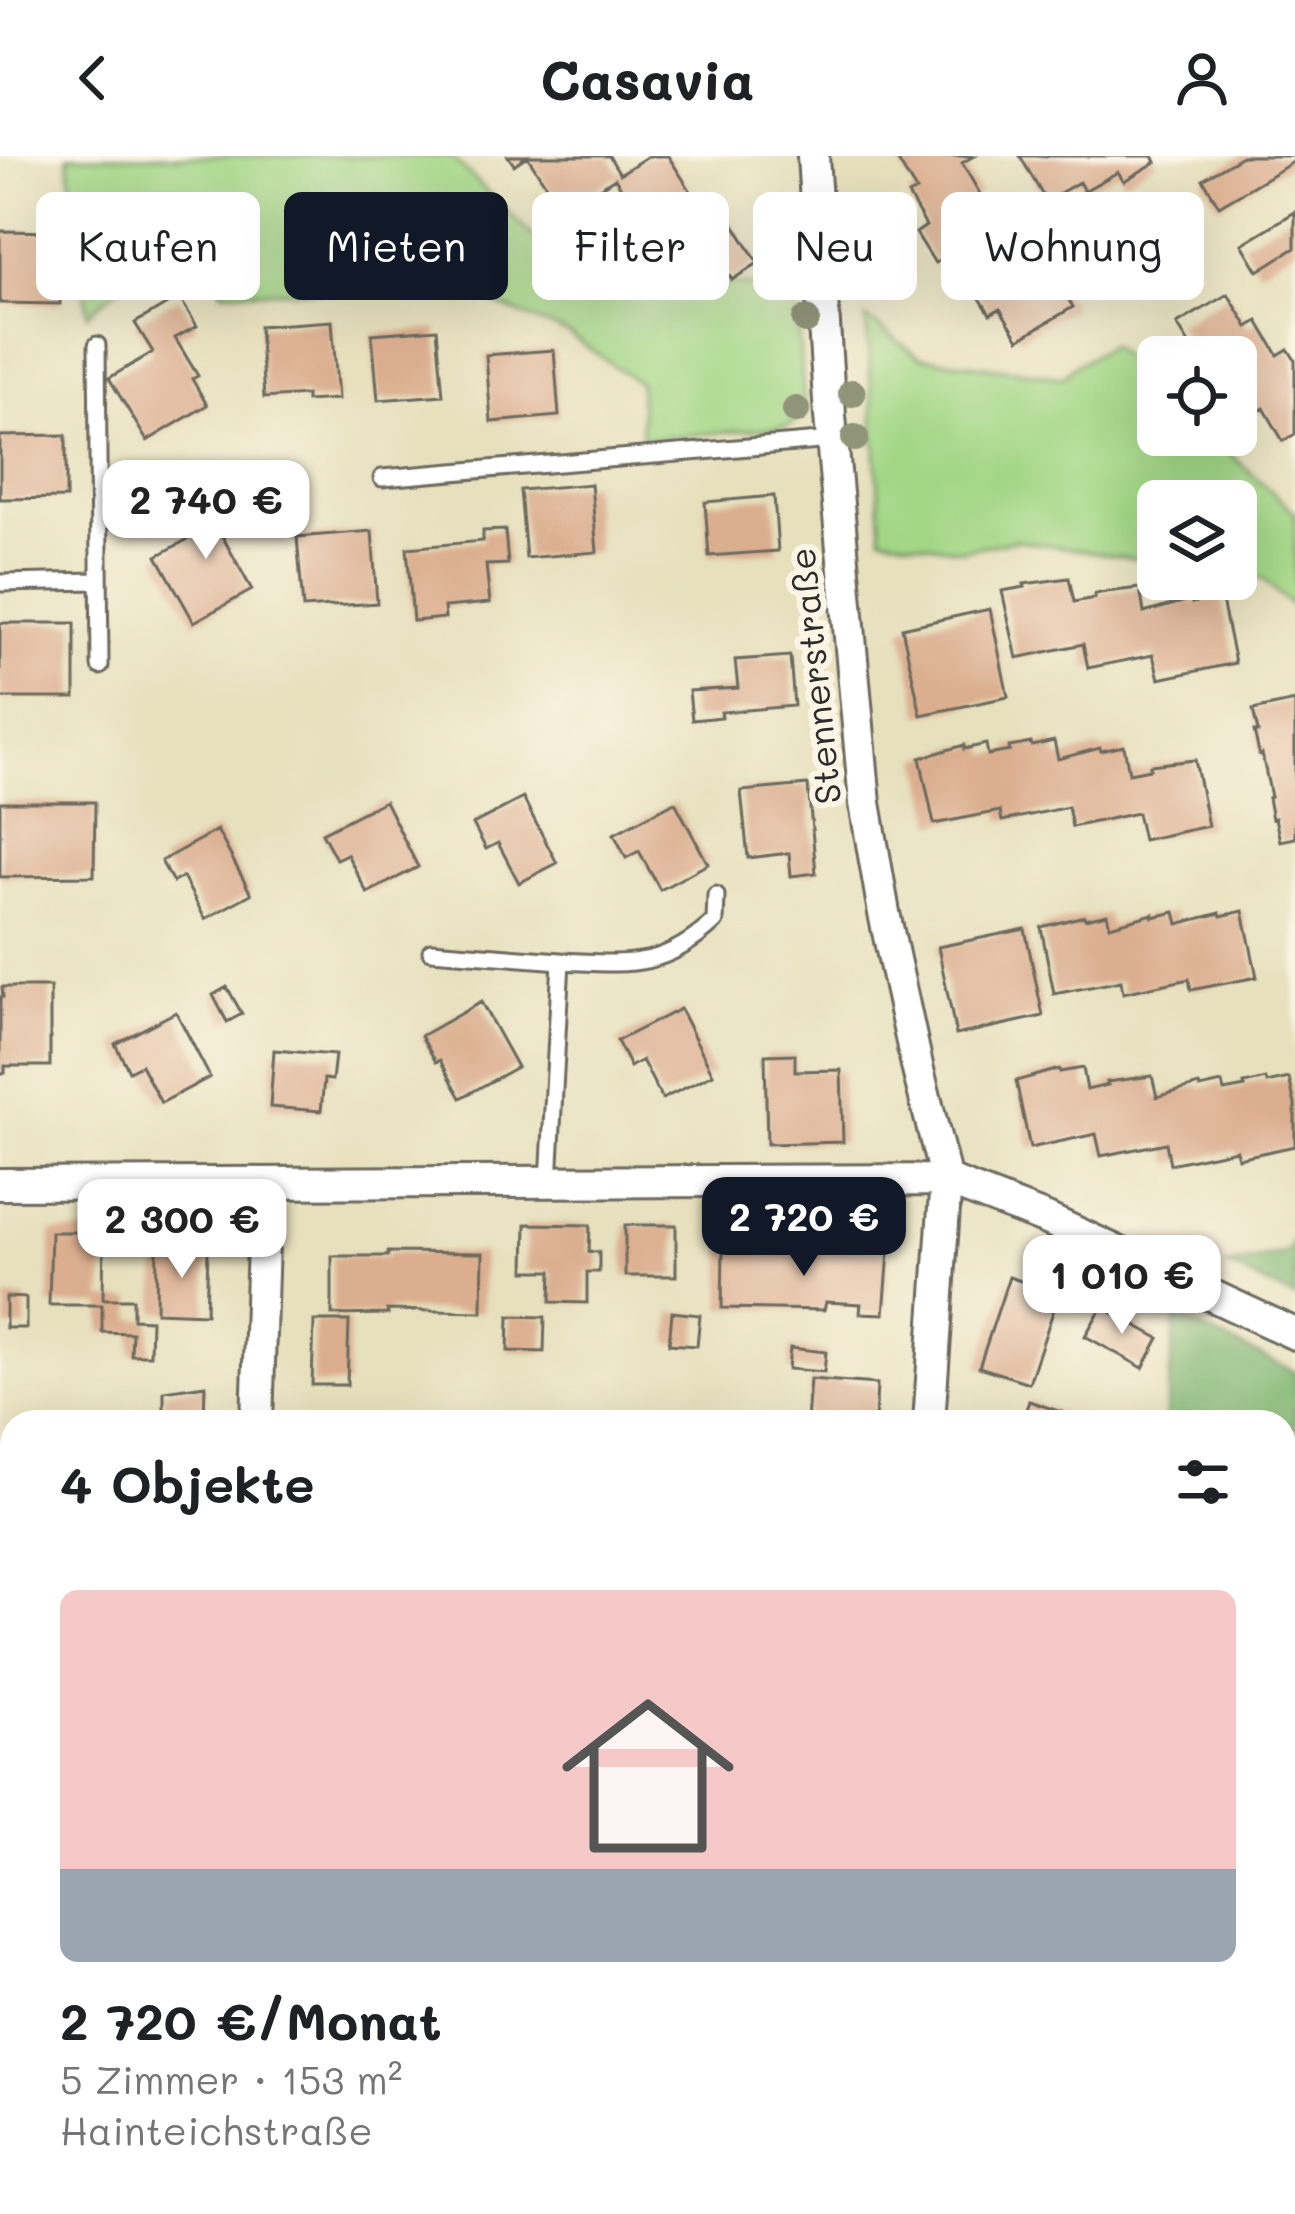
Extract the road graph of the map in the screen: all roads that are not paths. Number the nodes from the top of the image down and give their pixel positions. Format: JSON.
{"nodes":[{"id":1,"x":813,"y":156,"type":"edge"},
{"id":2,"x":97,"y":345,"type":"dead end"},
{"id":3,"x":832,"y":440,"type":"junction"},
{"id":4,"x":382,"y":478,"type":"dead end"},
{"id":5,"x":99,"y":581,"type":"junction"},
{"id":6,"x":0,"y":583,"type":"edge"},
{"id":7,"x":100,"y":666,"type":"dead end"},
{"id":8,"x":716,"y":895,"type":"dead end"},
{"id":9,"x":431,"y":951,"type":"dead end"},
{"id":10,"x":561,"y":961,"type":"junction"},
{"id":11,"x":946,"y":1180,"type":"junction"},
{"id":12,"x":549,"y":1182,"type":"junction"},
{"id":13,"x":265,"y":1183,"type":"junction"},
{"id":14,"x":0,"y":1184,"type":"edge"},
{"id":15,"x":1295,"y":1334,"type":"edge"},
{"id":16,"x":257,"y":1410,"type":"edge"},
{"id":17,"x":930,"y":1410,"type":"edge"}],
"edges":[{"from":1,"to":3,"type":"street","name":"Stennerstraße"},
{"from":2,"to":5,"type":"lane"},
{"from":3,"to":4,"type":"lane"},
{"from":3,"to":11,"type":"street","name":"Stennerstraße"},
{"from":5,"to":6,"type":"lane"},
{"from":5,"to":7,"type":"lane"},
{"from":8,"to":10,"type":"lane"},
{"from":9,"to":10,"type":"lane"},
{"from":10,"to":12,"type":"lane"},
{"from":11,"to":12,"type":"street"},
{"from":11,"to":15,"type":"street"},
{"from":11,"to":17,"type":"street","name":"Stennerstraße"},
{"from":12,"to":13,"type":"street"},
{"from":13,"to":14,"type":"street"},
{"from":13,"to":16,"type":"street"}]}
